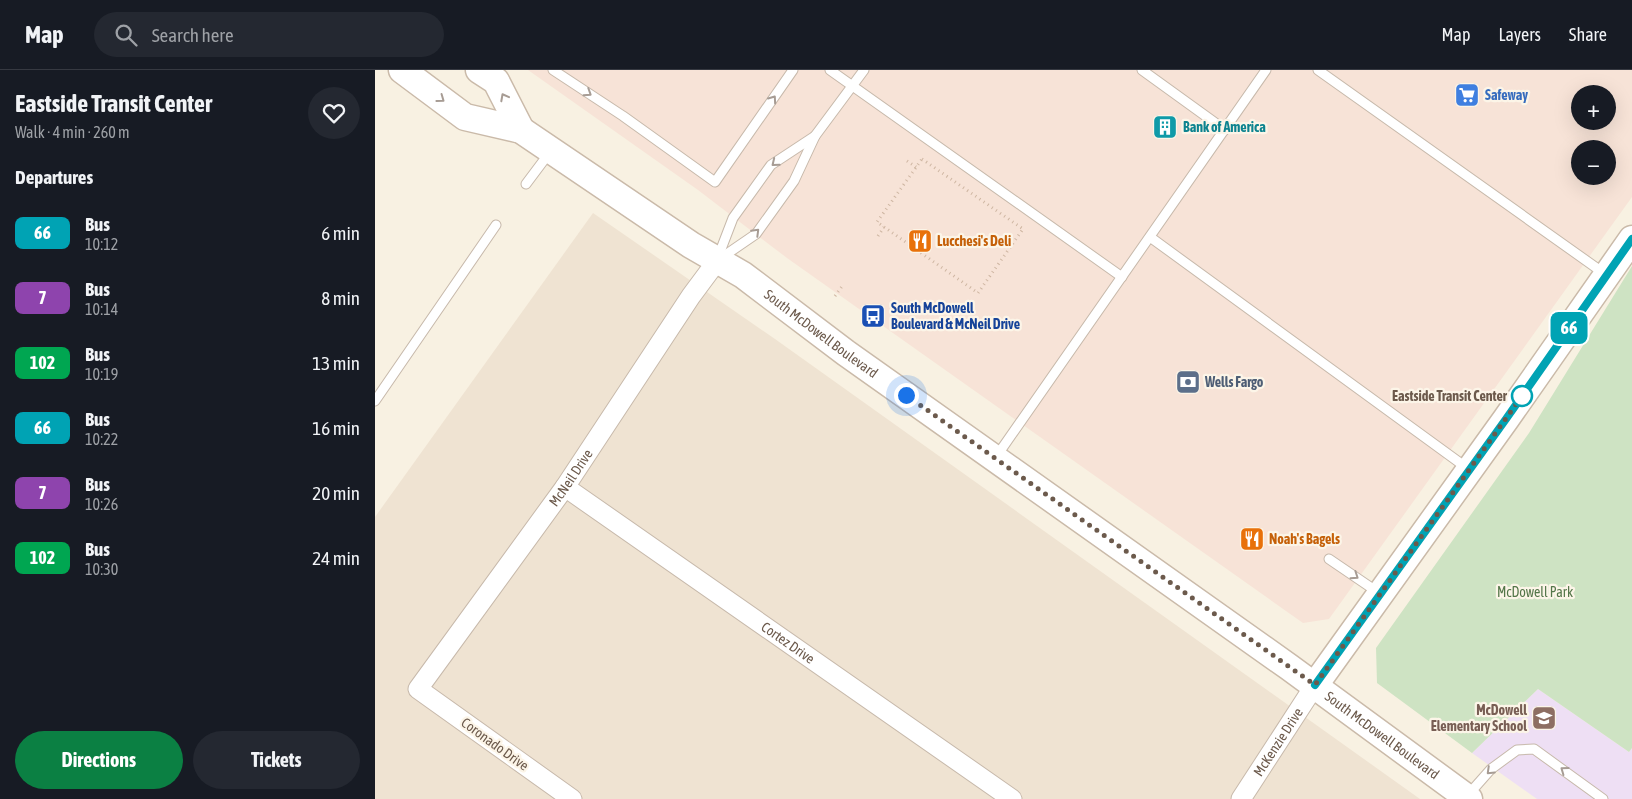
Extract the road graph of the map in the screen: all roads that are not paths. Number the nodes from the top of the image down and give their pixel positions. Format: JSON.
{"nodes":[{"id":1,"x":402,"y":70,"type":"edge"},
{"id":2,"x":479,"y":70,"type":"edge"},
{"id":3,"x":553,"y":70,"type":"edge"},
{"id":4,"x":793,"y":70,"type":"edge"},
{"id":5,"x":830,"y":70,"type":"edge"},
{"id":6,"x":864,"y":70,"type":"edge"},
{"id":7,"x":1142,"y":70,"type":"edge"},
{"id":8,"x":1267,"y":70,"type":"edge"},
{"id":9,"x":1318,"y":70,"type":"edge"},
{"id":10,"x":853,"y":86,"type":"junction"},
{"id":11,"x":521,"y":130,"type":"junction"},
{"id":12,"x":1225,"y":130,"type":"junction"},
{"id":13,"x":815,"y":136,"type":"junction"},
{"id":14,"x":551,"y":150,"type":"junction"},
{"id":15,"x":526,"y":184,"type":"dead end"},
{"id":16,"x":496,"y":225,"type":"dead end"},
{"id":17,"x":1150,"y":237,"type":"junction"},
{"id":18,"x":1632,"y":239,"type":"edge"},
{"id":19,"x":717,"y":261,"type":"junction"},
{"id":20,"x":1606,"y":275,"type":"junction"},
{"id":21,"x":1122,"y":277,"type":"junction"},
{"id":22,"x":375,"y":401,"type":"edge"},
{"id":23,"x":995,"y":458,"type":"junction"},
{"id":24,"x":1469,"y":469,"type":"junction"},
{"id":25,"x":565,"y":487,"type":"junction"},
{"id":26,"x":1329,"y":559,"type":"dead end"},
{"id":27,"x":1380,"y":593,"type":"junction"},
{"id":28,"x":1315,"y":685,"type":"junction"},
{"id":29,"x":418,"y":689,"type":"joint"},
{"id":30,"x":1468,"y":798,"type":"edge"},
{"id":31,"x":573,"y":799,"type":"edge"},
{"id":32,"x":1012,"y":799,"type":"edge"},
{"id":33,"x":1241,"y":799,"type":"edge"},
{"id":34,"x":1603,"y":799,"type":"edge"}],
"edges":[{"from":1,"to":11,"type":"main road","name":"South McDowell Boulevard","one_way":true},
{"from":11,"to":2,"type":"main road","one_way":true},
{"from":3,"to":4,"type":"lane","one_way":true},
{"from":5,"to":10,"type":"lane"},
{"from":6,"to":10,"type":"lane"},
{"from":7,"to":12,"type":"lane"},
{"from":8,"to":12,"type":"lane"},
{"from":9,"to":20,"type":"lane"},
{"from":10,"to":13,"type":"lane"},
{"from":10,"to":21,"type":"lane"},
{"from":11,"to":14,"type":"main road","name":"South McDowell Boulevard"},
{"from":12,"to":17,"type":"lane"},
{"from":19,"to":13,"type":"lane","one_way":true},
{"from":13,"to":19,"type":"lane","one_way":true},
{"from":14,"to":15,"type":"lane"},
{"from":14,"to":19,"type":"main road","name":"South McDowell Boulevard"},
{"from":16,"to":22,"type":"lane"},
{"from":17,"to":21,"type":"lane"},
{"from":17,"to":24,"type":"lane"},
{"from":18,"to":20,"type":"main road"},
{"from":19,"to":23,"type":"main road","name":"South McDowell Boulevard"},
{"from":19,"to":25,"type":"street","name":"McNeil Drive"},
{"from":20,"to":24,"type":"main road"},
{"from":21,"to":23,"type":"lane"},
{"from":23,"to":28,"type":"main road","name":"South McDowell Boulevard"},
{"from":24,"to":27,"type":"main road"},
{"from":25,"to":29,"type":"street","name":"McNeil Drive"},
{"from":25,"to":32,"type":"street","name":"Cortez Drive"},
{"from":26,"to":27,"type":"lane","one_way":true},
{"from":27,"to":28,"type":"main road"},
{"from":28,"to":30,"type":"main road","name":"South McDowell Boulevard"},
{"from":28,"to":33,"type":"street","name":"McKenzie Drive"},
{"from":29,"to":31,"type":"street","name":"Coronado Drive"},
{"from":34,"to":30,"type":"lane","one_way":true}]}
